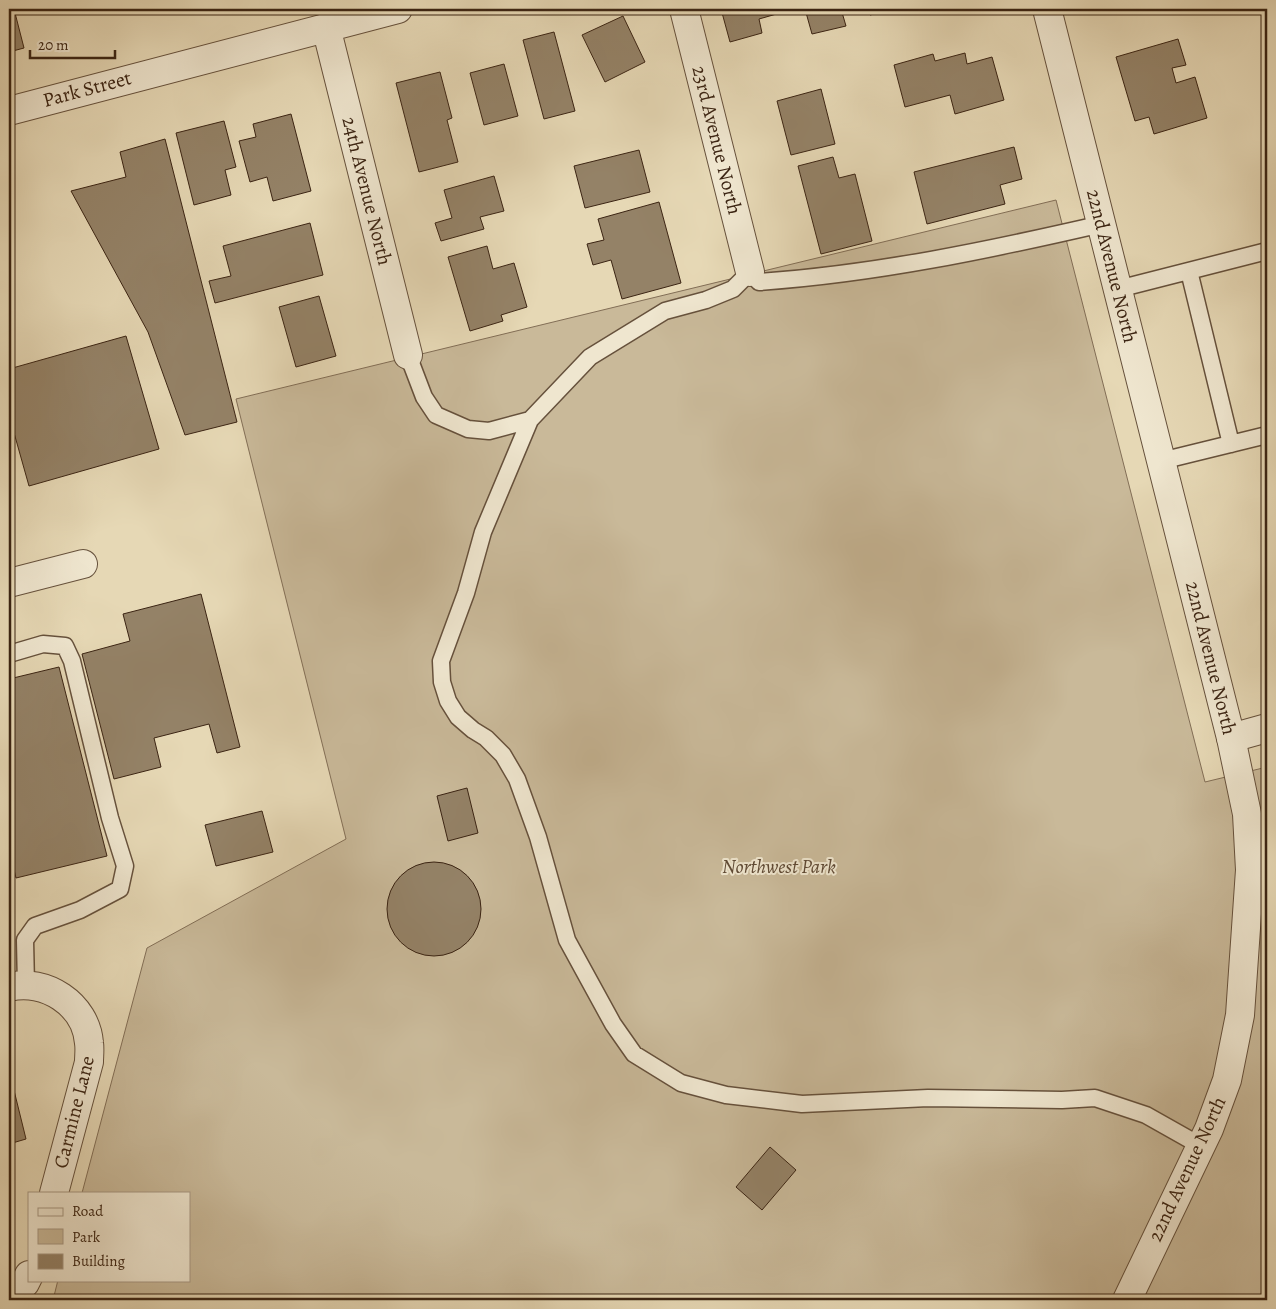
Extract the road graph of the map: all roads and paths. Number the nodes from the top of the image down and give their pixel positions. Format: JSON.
{"nodes":[{"id":1,"x":398,"y":9,"type":"edge"},
{"id":2,"x":684,"y":9,"type":"edge"},
{"id":3,"x":1047,"y":9,"type":"edge"},
{"id":4,"x":326,"y":27,"type":"junction"},
{"id":5,"x":9,"y":110,"type":"edge"},
{"id":6,"x":1102,"y":224,"type":"junction"},
{"id":7,"x":1267,"y":251,"type":"edge"},
{"id":8,"x":1189,"y":270,"type":"junction"},
{"id":9,"x":750,"y":272,"type":"junction"},
{"id":10,"x":1118,"y":289,"type":"junction"},
{"id":11,"x":408,"y":354,"type":"joint"},
{"id":12,"x":530,"y":420,"type":"junction"},
{"id":13,"x":1267,"y":436,"type":"edge"},
{"id":14,"x":1231,"y":444,"type":"junction"},
{"id":15,"x":1161,"y":461,"type":"junction"},
{"id":16,"x":83,"y":564,"type":"dead end"},
{"id":17,"x":9,"y":583,"type":"edge"},
{"id":18,"x":9,"y":654,"type":"edge"},
{"id":19,"x":1267,"y":728,"type":"edge"},
{"id":20,"x":1231,"y":738,"type":"junction"},
{"id":21,"x":17,"y":986,"type":"edge"},
{"id":22,"x":1201,"y":1146,"type":"junction"},
{"id":23,"x":54,"y":1192,"type":"edge"},
{"id":24,"x":1127,"y":1300,"type":"edge"}],
"edges":[{"from":1,"to":4,"type":"street","name":"Park Street"},
{"from":2,"to":9,"type":"street","name":"23rd Avenue North"},
{"from":3,"to":6,"type":"street","name":"22nd Avenue North"},
{"from":4,"to":5,"type":"street","name":"Park Street"},
{"from":4,"to":11,"type":"street","name":"24th Avenue North"},
{"from":6,"to":9,"type":"lane"},
{"from":6,"to":10,"type":"street","name":"22nd Avenue North"},
{"from":7,"to":8,"type":"lane"},
{"from":8,"to":10,"type":"lane"},
{"from":8,"to":14,"type":"lane"},
{"from":9,"to":12,"type":"lane"},
{"from":10,"to":15,"type":"street","name":"22nd Avenue North"},
{"from":11,"to":12,"type":"lane"},
{"from":12,"to":22,"type":"lane"},
{"from":13,"to":14,"type":"lane"},
{"from":14,"to":15,"type":"lane"},
{"from":15,"to":20,"type":"street","name":"22nd Avenue North"},
{"from":16,"to":17,"type":"street"},
{"from":18,"to":21,"type":"lane"},
{"from":19,"to":20,"type":"street"},
{"from":20,"to":22,"type":"street","name":"22nd Avenue North"},
{"from":21,"to":23,"type":"street","name":"Carmine Lane"},
{"from":22,"to":24,"type":"street","name":"22nd Avenue North"}]}
